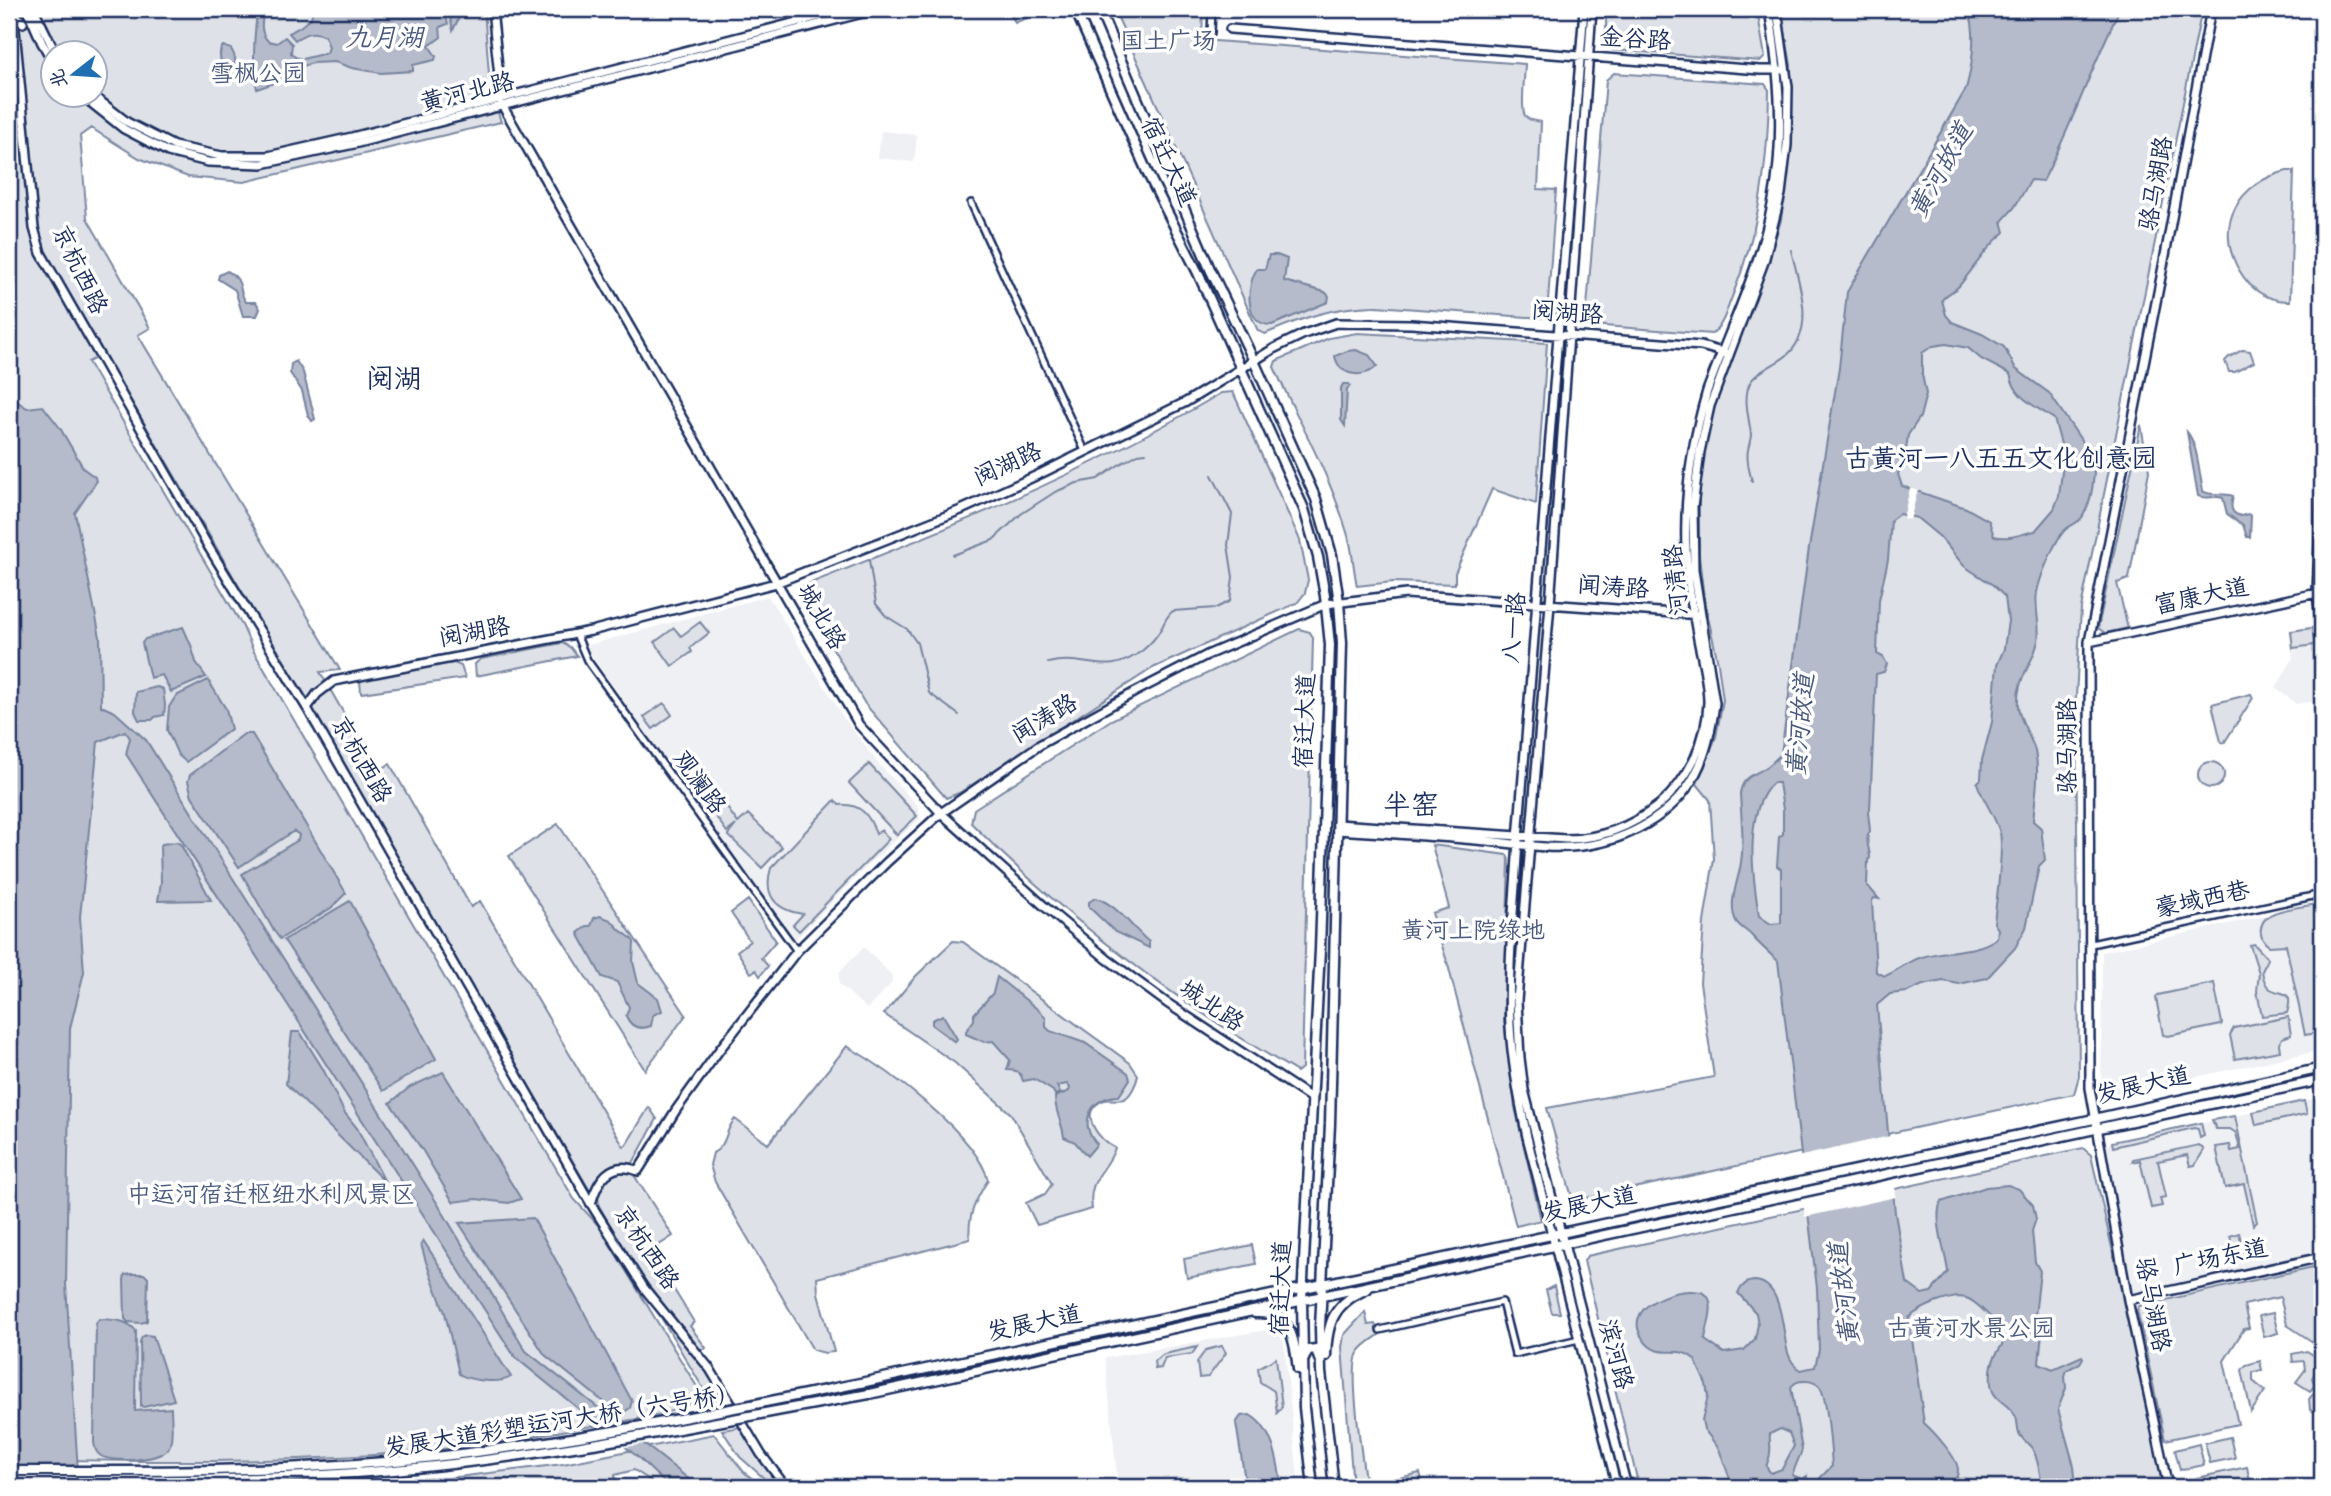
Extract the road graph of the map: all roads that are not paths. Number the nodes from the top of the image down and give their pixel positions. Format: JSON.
{"nodes":[{"id":1,"x":13,"y":9,"type":"edge"},
{"id":2,"x":27,"y":9,"type":"edge"},
{"id":3,"x":34,"y":9,"type":"edge"},
{"id":4,"x":492,"y":9,"type":"edge"},
{"id":5,"x":847,"y":9,"type":"edge"},
{"id":6,"x":878,"y":9,"type":"edge"},
{"id":7,"x":1075,"y":9,"type":"edge"},
{"id":8,"x":1099,"y":9,"type":"edge"},
{"id":9,"x":1212,"y":9,"type":"edge"},
{"id":10,"x":1584,"y":9,"type":"edge"},
{"id":11,"x":1592,"y":9,"type":"edge"},
{"id":12,"x":1769,"y":9,"type":"edge"},
{"id":13,"x":1777,"y":9,"type":"edge"},
{"id":14,"x":2211,"y":9,"type":"edge"},
{"id":15,"x":14,"y":21,"type":"junction"},
{"id":16,"x":23,"y":23,"type":"dead end"},
{"id":17,"x":1230,"y":29,"type":"dead end"},
{"id":18,"x":1211,"y":33,"type":"dead end"},
{"id":19,"x":40,"y":38,"type":"edge"},
{"id":20,"x":48,"y":38,"type":"edge"},
{"id":21,"x":1581,"y":57,"type":"junction"},
{"id":22,"x":1590,"y":58,"type":"junction"},
{"id":23,"x":1782,"y":69,"type":"junction"},
{"id":24,"x":501,"y":102,"type":"junction"},
{"id":25,"x":108,"y":107,"type":"edge"},
{"id":26,"x":96,"y":108,"type":"edge"},
{"id":27,"x":971,"y":203,"type":"dead end"},
{"id":28,"x":1559,"y":334,"type":"junction"},
{"id":29,"x":1569,"y":335,"type":"junction"},
{"id":30,"x":1725,"y":353,"type":"junction"},
{"id":31,"x":1254,"y":360,"type":"junction"},
{"id":32,"x":1241,"y":369,"type":"junction"},
{"id":33,"x":1086,"y":451,"type":"junction"},
{"id":34,"x":2322,"y":469,"type":"edge"},
{"id":35,"x":776,"y":583,"type":"junction"},
{"id":36,"x":2319,"y":593,"type":"edge"},
{"id":37,"x":1339,"y":602,"type":"junction"},
{"id":38,"x":1325,"y":604,"type":"junction"},
{"id":39,"x":1538,"y":604,"type":"junction"},
{"id":40,"x":1549,"y":604,"type":"junction"},
{"id":41,"x":1698,"y":615,"type":"junction"},
{"id":42,"x":2322,"y":634,"type":"edge"},
{"id":43,"x":576,"y":635,"type":"junction"},
{"id":44,"x":2089,"y":642,"type":"junction"},
{"id":45,"x":307,"y":708,"type":"junction"},
{"id":46,"x":941,"y":813,"type":"junction"},
{"id":47,"x":1337,"y":827,"type":"junction"},
{"id":48,"x":1518,"y":840,"type":"junction"},
{"id":49,"x":1529,"y":841,"type":"junction"},
{"id":50,"x":2322,"y":894,"type":"edge"},
{"id":51,"x":2091,"y":944,"type":"junction"},
{"id":52,"x":797,"y":951,"type":"junction"},
{"id":53,"x":2322,"y":1068,"type":"edge"},
{"id":54,"x":2322,"y":1080,"type":"edge"},
{"id":55,"x":1311,"y":1098,"type":"junction"},
{"id":56,"x":2094,"y":1119,"type":"junction"},
{"id":57,"x":2096,"y":1130,"type":"junction"},
{"id":58,"x":1773,"y":1193,"type":"junction"},
{"id":59,"x":591,"y":1204,"type":"junction"},
{"id":60,"x":1562,"y":1233,"type":"junction"},
{"id":61,"x":1552,"y":1235,"type":"junction"},
{"id":62,"x":1564,"y":1243,"type":"junction"},
{"id":63,"x":1554,"y":1245,"type":"junction"},
{"id":64,"x":2322,"y":1257,"type":"edge"},
{"id":65,"x":1408,"y":1277,"type":"junction"},
{"id":66,"x":1323,"y":1284,"type":"junction"},
{"id":67,"x":1302,"y":1288,"type":"junction"},
{"id":68,"x":1323,"y":1296,"type":"junction"},
{"id":69,"x":1302,"y":1300,"type":"junction"},
{"id":70,"x":2128,"y":1300,"type":"junction"},
{"id":71,"x":1210,"y":1319,"type":"junction"},
{"id":72,"x":1380,"y":1331,"type":"dead end"},
{"id":73,"x":1578,"y":1339,"type":"junction"},
{"id":74,"x":1302,"y":1370,"type":"junction"},
{"id":75,"x":1321,"y":1372,"type":"junction"},
{"id":76,"x":865,"y":1382,"type":"joint"},
{"id":77,"x":869,"y":1394,"type":"joint"},
{"id":78,"x":1305,"y":1418,"type":"junction"},
{"id":79,"x":1327,"y":1422,"type":"junction"},
{"id":80,"x":9,"y":1471,"type":"edge"},
{"id":81,"x":9,"y":1481,"type":"edge"},
{"id":82,"x":786,"y":1487,"type":"edge"},
{"id":83,"x":1313,"y":1487,"type":"edge"},
{"id":84,"x":1334,"y":1487,"type":"edge"},
{"id":85,"x":1617,"y":1487,"type":"edge"},
{"id":86,"x":1627,"y":1487,"type":"edge"},
{"id":87,"x":2168,"y":1487,"type":"edge"}],
"edges":[{"from":1,"to":15,"type":"street","name":"京杭西路"},
{"from":2,"to":19,"type":"street"},
{"from":3,"to":20,"type":"street"},
{"from":4,"to":24,"type":"street","name":"城北路"},
{"from":5,"to":24,"type":"street","name":"黄河北路"},
{"from":6,"to":24,"type":"street","name":"黄河北路"},
{"from":7,"to":32,"type":"main road","name":"宿迁大道"},
{"from":8,"to":31,"type":"main road","name":"宿迁大道"},
{"from":9,"to":18,"type":"street"},
{"from":10,"to":21,"type":"street","name":"八一路"},
{"from":11,"to":22,"type":"street","name":"八一路"},
{"from":12,"to":23,"type":"street","name":"河清路"},
{"from":13,"to":23,"type":"street","name":"河清路"},
{"from":14,"to":44,"type":"street","name":"骆马湖路"},
{"from":15,"to":16,"type":"street"},
{"from":15,"to":45,"type":"street","name":"京杭西路"},
{"from":17,"to":21,"type":"street","name":"金谷路"},
{"from":21,"to":22,"type":"street","name":"金谷路"},
{"from":21,"to":28,"type":"street","name":"八一路"},
{"from":22,"to":23,"type":"street","name":"金谷路"},
{"from":22,"to":29,"type":"street","name":"八一路"},
{"from":23,"to":30,"type":"street","name":"河清路"},
{"from":24,"to":25,"type":"street","name":"黄河北路"},
{"from":24,"to":26,"type":"street","name":"黄河北路"},
{"from":24,"to":35,"type":"street","name":"城北路"},
{"from":27,"to":33,"type":"street"},
{"from":28,"to":29,"type":"street","name":"阅湖路"},
{"from":28,"to":31,"type":"street","name":"阅湖路"},
{"from":28,"to":39,"type":"street","name":"八一路"},
{"from":29,"to":30,"type":"street","name":"阅湖路"},
{"from":29,"to":40,"type":"street","name":"八一路"},
{"from":30,"to":41,"type":"street","name":"河清路"},
{"from":31,"to":32,"type":"street","name":"阅湖路"},
{"from":31,"to":37,"type":"main road","name":"宿迁大道"},
{"from":32,"to":33,"type":"street","name":"阅湖路"},
{"from":32,"to":38,"type":"main road","name":"宿迁大道"},
{"from":33,"to":35,"type":"street","name":"阅湖路"},
{"from":34,"to":36,"type":"street"},
{"from":35,"to":43,"type":"street","name":"阅湖路"},
{"from":35,"to":46,"type":"street","name":"城北路"},
{"from":36,"to":42,"type":"street"},
{"from":36,"to":44,"type":"street","name":"富康大道"},
{"from":37,"to":38,"type":"street","name":"闻涛路"},
{"from":37,"to":39,"type":"street","name":"闻涛路"},
{"from":37,"to":47,"type":"main road","name":"宿迁大道"},
{"from":38,"to":46,"type":"street","name":"闻涛路"},
{"from":38,"to":55,"type":"main road","name":"宿迁大道"},
{"from":39,"to":40,"type":"street","name":"闻涛路"},
{"from":39,"to":48,"type":"street","name":"八一路"},
{"from":40,"to":41,"type":"street","name":"闻涛路"},
{"from":40,"to":49,"type":"street","name":"八一路"},
{"from":41,"to":49,"type":"street","name":"河清路"},
{"from":43,"to":45,"type":"street","name":"阅湖路"},
{"from":43,"to":52,"type":"street","name":"观澜路"},
{"from":44,"to":51,"type":"street","name":"骆马湖路"},
{"from":45,"to":59,"type":"street","name":"京杭西路"},
{"from":46,"to":52,"type":"street","name":"闻涛路"},
{"from":46,"to":55,"type":"street","name":"城北路"},
{"from":47,"to":48,"type":"street","name":"河清路"},
{"from":47,"to":66,"type":"main road","name":"宿迁大道"},
{"from":48,"to":49,"type":"street","name":"河清路"},
{"from":48,"to":61,"type":"street","name":"八一路"},
{"from":49,"to":60,"type":"street","name":"八一路"},
{"from":50,"to":51,"type":"street","name":"豪域西巷"},
{"from":51,"to":56,"type":"street","name":"骆马湖路"},
{"from":52,"to":59,"type":"street","name":"闻涛路"},
{"from":53,"to":56,"type":"main road","name":"发展大道"},
{"from":54,"to":57,"type":"main road","name":"发展大道"},
{"from":55,"to":67,"type":"main road","name":"宿迁大道"},
{"from":56,"to":57,"type":"street","name":"骆马湖路"},
{"from":56,"to":58,"type":"main road","name":"发展大道"},
{"from":57,"to":58,"type":"main road","name":"发展大道"},
{"from":57,"to":70,"type":"street","name":"骆马湖路"},
{"from":58,"to":60,"type":"main road","name":"发展大道"},
{"from":58,"to":62,"type":"main road","name":"发展大道"},
{"from":59,"to":82,"type":"street","name":"京杭西路"},
{"from":60,"to":61,"type":"main road","name":"发展大道"},
{"from":60,"to":62,"type":"street","name":"滨河路"},
{"from":61,"to":63,"type":"street","name":"八一路"},
{"from":61,"to":66,"type":"main road","name":"发展大道"},
{"from":62,"to":63,"type":"main road","name":"发展大道"},
{"from":62,"to":86,"type":"street","name":"滨河路"},
{"from":63,"to":65,"type":"main road","name":"发展大道"},
{"from":63,"to":73,"type":"street","name":"滨河路"},
{"from":64,"to":70,"type":"street","name":"广场东道"},
{"from":65,"to":68,"type":"main road","name":"发展大道"},
{"from":65,"to":79,"type":"main road"},
{"from":66,"to":67,"type":"main road","name":"发展大道"},
{"from":66,"to":68,"type":"main road","name":"宿迁大道"},
{"from":67,"to":69,"type":"main road","name":"宿迁大道"},
{"from":67,"to":76,"type":"main road","name":"发展大道"},
{"from":68,"to":69,"type":"main road","name":"发展大道"},
{"from":68,"to":75,"type":"main road","name":"宿迁大道"},
{"from":69,"to":71,"type":"main road","name":"发展大道"},
{"from":69,"to":74,"type":"main road","name":"宿迁大道"},
{"from":70,"to":87,"type":"street","name":"骆马湖路"},
{"from":71,"to":77,"type":"main road","name":"发展大道"},
{"from":71,"to":78,"type":"main road"},
{"from":72,"to":73,"type":"street"},
{"from":73,"to":85,"type":"street","name":"滨河路"},
{"from":74,"to":75,"type":"main road"},
{"from":74,"to":78,"type":"main road","name":"宿迁大道"},
{"from":75,"to":79,"type":"main road","name":"宿迁大道"},
{"from":76,"to":80,"type":"main road","name":"发展大道彩塑运河大桥（六号桥）","bridge":true},
{"from":77,"to":81,"type":"main road","name":"发展大道彩塑运河大桥（六号桥）","bridge":true},
{"from":78,"to":83,"type":"main road","name":"宿迁大道"},
{"from":79,"to":84,"type":"main road","name":"宿迁大道"}]}
